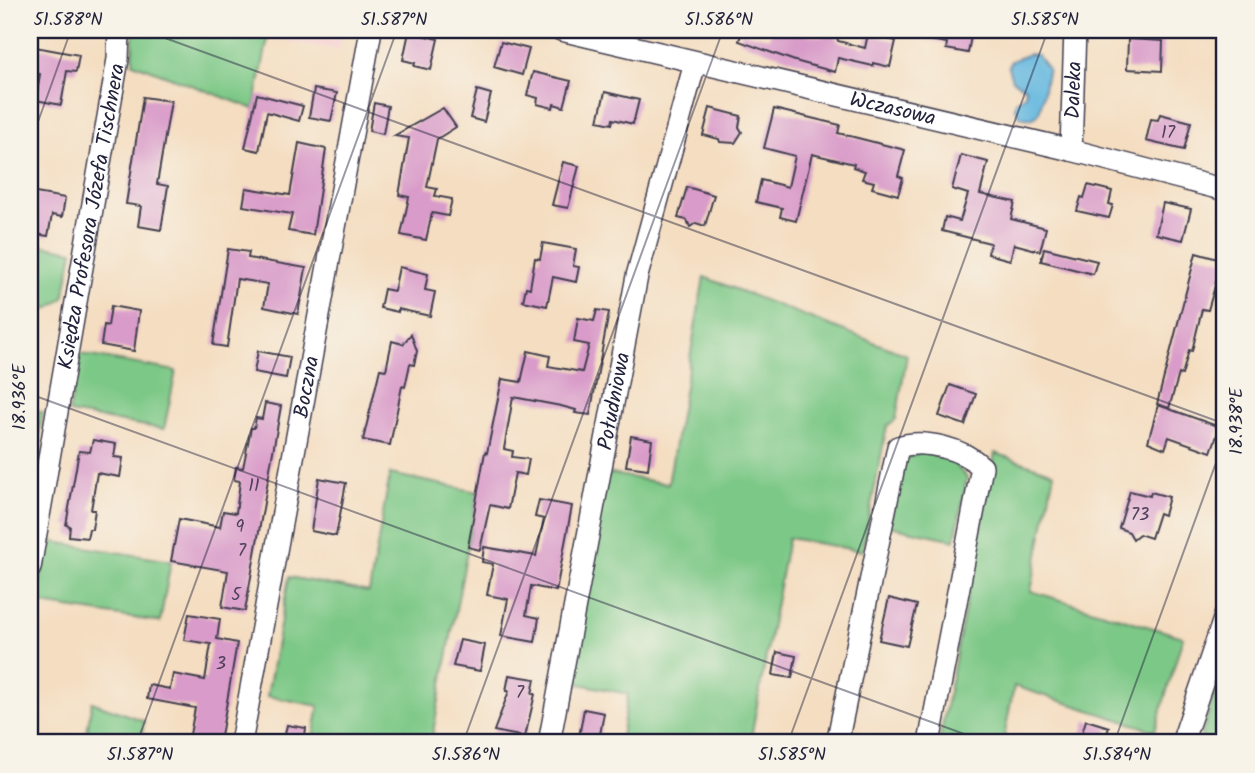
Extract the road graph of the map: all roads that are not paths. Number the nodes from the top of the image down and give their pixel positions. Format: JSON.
{"nodes":[{"id":1,"x":119,"y":30,"type":"edge"},
{"id":2,"x":372,"y":30,"type":"edge"},
{"id":3,"x":561,"y":30,"type":"edge"},
{"id":4,"x":1075,"y":30,"type":"edge"},
{"id":5,"x":695,"y":63,"type":"junction"},
{"id":6,"x":1071,"y":150,"type":"junction"},
{"id":7,"x":1225,"y":190,"type":"edge"},
{"id":8,"x":30,"y":568,"type":"edge"},
{"id":9,"x":1225,"y":616,"type":"edge"},
{"id":10,"x":241,"y":743,"type":"edge"},
{"id":11,"x":549,"y":743,"type":"edge"},
{"id":12,"x":837,"y":743,"type":"edge"},
{"id":13,"x":929,"y":743,"type":"edge"},
{"id":14,"x":1182,"y":743,"type":"edge"}],
"edges":[{"from":1,"to":8,"type":"street","name":"Księdza Profesora Józefa Tischnera"},
{"from":2,"to":10,"type":"street","name":"Boczna"},
{"from":3,"to":5,"type":"street","name":"Wczasowa"},
{"from":4,"to":6,"type":"street","name":"Daleka"},
{"from":5,"to":6,"type":"street","name":"Wczasowa"},
{"from":5,"to":11,"type":"street","name":"Południowa"},
{"from":6,"to":7,"type":"street","name":"Wczasowa"},
{"from":9,"to":14,"type":"street"},
{"from":12,"to":13,"type":"street"}]}
